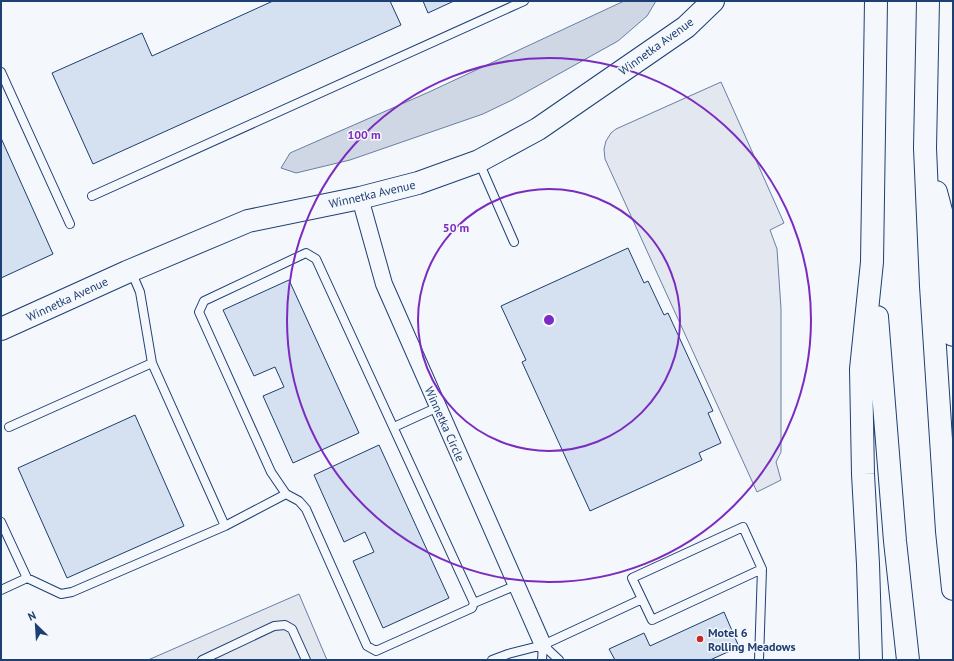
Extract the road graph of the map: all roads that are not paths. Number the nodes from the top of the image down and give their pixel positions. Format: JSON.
{"nodes":[{"id":1,"x":524,"y":1,"type":"edge"},
{"id":2,"x":713,"y":1,"type":"edge"},
{"id":3,"x":876,"y":1,"type":"edge"},
{"id":4,"x":928,"y":1,"type":"edge"},
{"id":5,"x":1,"y":72,"type":"edge"},
{"id":6,"x":925,"y":148,"type":"junction"},
{"id":7,"x":479,"y":161,"type":"junction"},
{"id":8,"x":92,"y":196,"type":"dead end"},
{"id":9,"x":360,"y":198,"type":"junction"},
{"id":10,"x":70,"y":224,"type":"dead end"},
{"id":11,"x":514,"y":242,"type":"dead end"},
{"id":12,"x":872,"y":262,"type":"junction"},
{"id":13,"x":131,"y":270,"type":"junction"},
{"id":14,"x":1,"y":329,"type":"edge"},
{"id":15,"x":953,"y":335,"type":"edge"},
{"id":16,"x":152,"y":363,"type":"junction"},
{"id":17,"x":438,"y":407,"type":"junction"},
{"id":18,"x":9,"y":427,"type":"dead end"},
{"id":19,"x":394,"y":427,"type":"junction"},
{"id":20,"x":286,"y":494,"type":"junction"},
{"id":21,"x":1,"y":522,"type":"edge"},
{"id":22,"x":225,"y":526,"type":"junction"},
{"id":23,"x":762,"y":569,"type":"junction"},
{"id":24,"x":27,"y":578,"type":"junction"},
{"id":25,"x":516,"y":585,"type":"junction"},
{"id":26,"x":953,"y":589,"type":"edge"},
{"id":27,"x":1,"y":590,"type":"edge"},
{"id":28,"x":642,"y":599,"type":"junction"},
{"id":29,"x":474,"y":603,"type":"junction"},
{"id":30,"x":542,"y":653,"type":"edge"},
{"id":31,"x":202,"y":660,"type":"edge"},
{"id":32,"x":306,"y":660,"type":"edge"},
{"id":33,"x":492,"y":660,"type":"edge"},
{"id":34,"x":558,"y":660,"type":"edge"},
{"id":35,"x":759,"y":660,"type":"edge"},
{"id":36,"x":871,"y":660,"type":"edge"},
{"id":37,"x":908,"y":660,"type":"edge"}],
"edges":[{"from":1,"to":8,"type":"lane"},
{"from":2,"to":7,"type":"main road","name":"Winnetka Avenue"},
{"from":3,"to":12,"type":"main road"},
{"from":4,"to":6,"type":"main road"},
{"from":5,"to":10,"type":"lane"},
{"from":6,"to":15,"type":"main road"},
{"from":6,"to":26,"type":"main road"},
{"from":7,"to":9,"type":"main road","name":"Winnetka Avenue"},
{"from":7,"to":11,"type":"lane"},
{"from":9,"to":13,"type":"main road","name":"Winnetka Avenue"},
{"from":9,"to":17,"type":"street","name":"Winnetka Circle"},
{"from":12,"to":36,"type":"main road"},
{"from":12,"to":37,"type":"main road"},
{"from":13,"to":14,"type":"main road","name":"Winnetka Avenue"},
{"from":13,"to":16,"type":"lane"},
{"from":16,"to":18,"type":"lane"},
{"from":16,"to":22,"type":"lane"},
{"from":17,"to":19,"type":"lane"},
{"from":17,"to":25,"type":"street","name":"Winnetka Circle"},
{"from":19,"to":20,"type":"lane"},
{"from":19,"to":29,"type":"lane"},
{"from":20,"to":22,"type":"lane"},
{"from":20,"to":29,"type":"lane"},
{"from":21,"to":24,"type":"lane"},
{"from":22,"to":24,"type":"lane"},
{"from":23,"to":28,"type":"lane"},
{"from":23,"to":28,"type":"lane"},
{"from":23,"to":35,"type":"lane"},
{"from":24,"to":27,"type":"lane"},
{"from":25,"to":29,"type":"lane"},
{"from":25,"to":30,"type":"street","name":"Winnetka Circle"},
{"from":28,"to":30,"type":"lane"},
{"from":30,"to":33,"type":"lane"},
{"from":30,"to":34,"type":"lane"},
{"from":31,"to":32,"type":"lane"}]}
